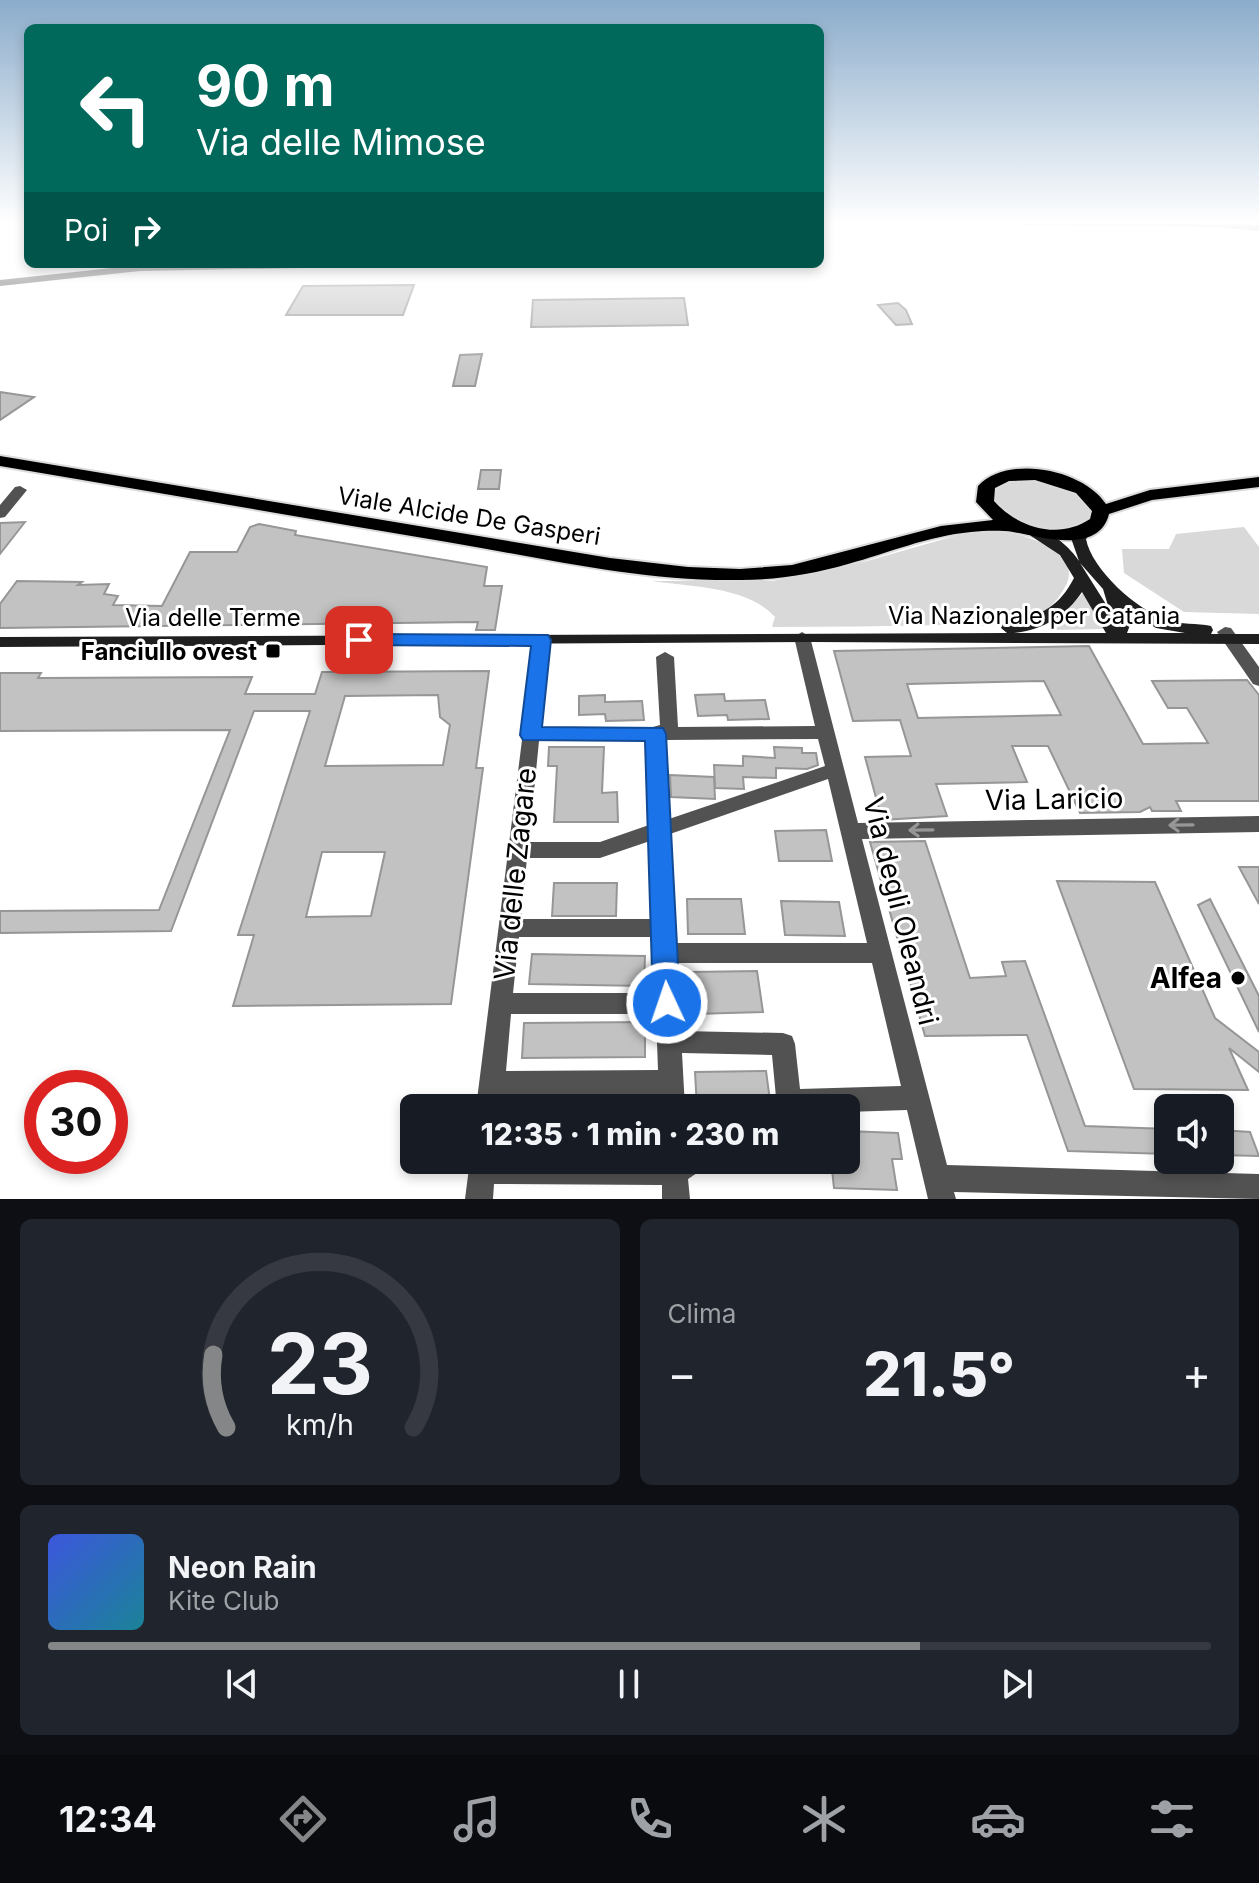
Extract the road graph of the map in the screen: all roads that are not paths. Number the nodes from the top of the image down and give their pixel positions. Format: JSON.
{"nodes":[{"id":1,"x":47,"y":278,"type":"edge"},
{"id":2,"x":0,"y":283,"type":"edge"},
{"id":3,"x":0,"y":461,"type":"edge"},
{"id":4,"x":1259,"y":482,"type":"edge"},
{"id":5,"x":1081,"y":488,"type":"junction"},
{"id":6,"x":20,"y":490,"type":"dead end"},
{"id":7,"x":1150,"y":495,"type":"junction"},
{"id":8,"x":985,"y":502,"type":"junction"},
{"id":9,"x":1,"y":511,"type":"edge"},
{"id":10,"x":1101,"y":511,"type":"junction"},
{"id":11,"x":1016,"y":527,"type":"junction"},
{"id":12,"x":1086,"y":530,"type":"junction"},
{"id":13,"x":1036,"y":533,"type":"junction"},
{"id":14,"x":930,"y":534,"type":"junction"},
{"id":15,"x":1082,"y":577,"type":"junction"},
{"id":16,"x":1108,"y":584,"type":"junction"},
{"id":17,"x":1259,"y":632,"type":"edge"},
{"id":18,"x":1228,"y":636,"type":"junction"},
{"id":19,"x":806,"y":637,"type":"junction"},
{"id":20,"x":1117,"y":637,"type":"junction"},
{"id":21,"x":1259,"y":639,"type":"edge"},
{"id":22,"x":541,"y":640,"type":"junction"},
{"id":23,"x":0,"y":642,"type":"edge"},
{"id":24,"x":665,"y":657,"type":"dead end"},
{"id":25,"x":1259,"y":680,"type":"edge"},
{"id":26,"x":825,"y":732,"type":"junction"},
{"id":27,"x":655,"y":734,"type":"junction"},
{"id":28,"x":531,"y":735,"type":"junction"},
{"id":29,"x":834,"y":770,"type":"junction"},
{"id":30,"x":1259,"y":824,"type":"edge"},
{"id":31,"x":659,"y":831,"type":"junction"},
{"id":32,"x":850,"y":831,"type":"junction"},
{"id":33,"x":518,"y":850,"type":"junction"},
{"id":34,"x":509,"y":928,"type":"junction"},
{"id":35,"x":663,"y":928,"type":"junction"},
{"id":36,"x":664,"y":953,"type":"junction"},
{"id":37,"x":880,"y":953,"type":"junction"},
{"id":38,"x":667,"y":1003,"type":"junction"},
{"id":39,"x":501,"y":1004,"type":"junction"},
{"id":40,"x":669,"y":1042,"type":"junction"},
{"id":41,"x":670,"y":1082,"type":"junction"},
{"id":42,"x":490,"y":1094,"type":"edge"},
{"id":43,"x":504,"y":1094,"type":"edge"},
{"id":44,"x":671,"y":1094,"type":"edge"},
{"id":45,"x":788,"y":1094,"type":"edge"},
{"id":46,"x":917,"y":1098,"type":"junction"},
{"id":47,"x":860,"y":1101,"type":"edge"},
{"id":48,"x":482,"y":1174,"type":"edge"},
{"id":49,"x":680,"y":1174,"type":"edge"},
{"id":50,"x":1259,"y":1188,"type":"edge"},
{"id":51,"x":940,"y":1189,"type":"edge"},
{"id":52,"x":479,"y":1199,"type":"edge"},
{"id":53,"x":676,"y":1199,"type":"edge"}],
"edges":[{"from":1,"to":2,"type":"street"},
{"from":3,"to":14,"type":"main road","name":"Viale Alcide De Gasperi"},
{"from":4,"to":7,"type":"main road"},
{"from":5,"to":7,"type":"main road"},
{"from":5,"to":8,"type":"main road"},
{"from":5,"to":10,"type":"main road"},
{"from":6,"to":9,"type":"street"},
{"from":7,"to":10,"type":"main road"},
{"from":8,"to":11,"type":"main road"},
{"from":8,"to":14,"type":"main road"},
{"from":10,"to":12,"type":"main road"},
{"from":11,"to":13,"type":"main road"},
{"from":11,"to":14,"type":"main road"},
{"from":12,"to":13,"type":"main road"},
{"from":12,"to":16,"type":"street"},
{"from":13,"to":15,"type":"street"},
{"from":15,"to":19,"type":"street"},
{"from":15,"to":20,"type":"street"},
{"from":16,"to":18,"type":"street"},
{"from":16,"to":20,"type":"street"},
{"from":17,"to":18,"type":"street"},
{"from":18,"to":20,"type":"street","name":"Via Nazionale per Catania"},
{"from":18,"to":21,"type":"street","name":"Via Nazionale per Catania"},
{"from":18,"to":25,"type":"street"},
{"from":19,"to":20,"type":"street","name":"Via Nazionale per Catania"},
{"from":19,"to":22,"type":"street","name":"Via delle Terme"},
{"from":19,"to":26,"type":"street","name":"Via degli Oleandri"},
{"from":22,"to":23,"type":"street","name":"Via delle Terme"},
{"from":22,"to":28,"type":"street","name":"Via delle Zagare"},
{"from":24,"to":27,"type":"street"},
{"from":26,"to":27,"type":"street"},
{"from":26,"to":29,"type":"street","name":"Via degli Oleandri"},
{"from":27,"to":28,"type":"street"},
{"from":27,"to":31,"type":"street"},
{"from":28,"to":33,"type":"street","name":"Via delle Zagare"},
{"from":29,"to":31,"type":"street"},
{"from":29,"to":32,"type":"street","name":"Via degli Oleandri"},
{"from":30,"to":32,"type":"street","name":"Via Laricio","one_way":true},
{"from":31,"to":33,"type":"street"},
{"from":31,"to":35,"type":"street"},
{"from":32,"to":37,"type":"street","name":"Via degli Oleandri"},
{"from":33,"to":34,"type":"street","name":"Via delle Zagare"},
{"from":34,"to":35,"type":"street"},
{"from":34,"to":39,"type":"street","name":"Via delle Zagare"},
{"from":35,"to":36,"type":"street"},
{"from":36,"to":37,"type":"street"},
{"from":36,"to":38,"type":"street"},
{"from":37,"to":46,"type":"street","name":"Via degli Oleandri"},
{"from":38,"to":39,"type":"street"},
{"from":38,"to":40,"type":"street"},
{"from":39,"to":42,"type":"street","name":"Via delle Zagare"},
{"from":40,"to":41,"type":"street"},
{"from":40,"to":45,"type":"street"},
{"from":41,"to":43,"type":"street"},
{"from":41,"to":44,"type":"street"},
{"from":46,"to":47,"type":"street"},
{"from":46,"to":51,"type":"street","name":"Via degli Oleandri"},
{"from":48,"to":52,"type":"street"},
{"from":49,"to":53,"type":"street"},
{"from":50,"to":51,"type":"street"}]}
